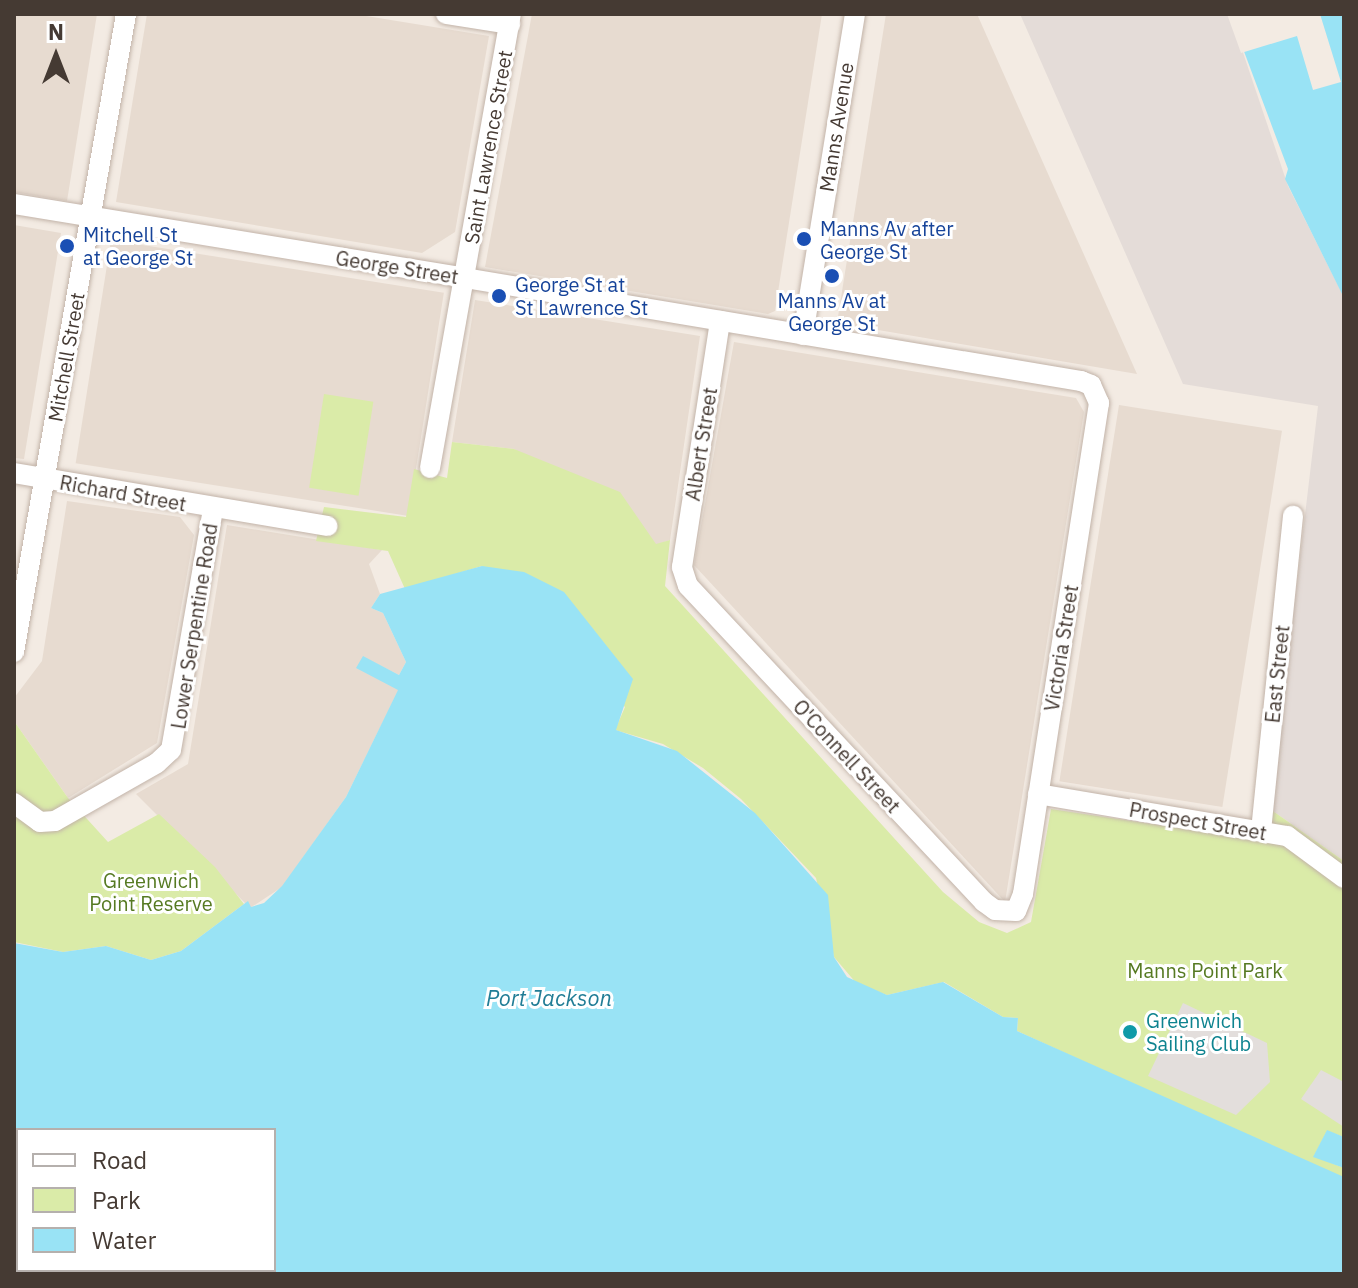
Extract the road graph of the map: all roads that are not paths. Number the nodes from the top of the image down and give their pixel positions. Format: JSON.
{"nodes":[{"id":1,"x":126,"y":14,"type":"edge"},
{"id":2,"x":446,"y":14,"type":"edge"},
{"id":3,"x":855,"y":14,"type":"edge"},
{"id":4,"x":510,"y":19,"type":"edge"},
{"id":5,"x":14,"y":204,"type":"edge"},
{"id":6,"x":90,"y":217,"type":"junction"},
{"id":7,"x":465,"y":278,"type":"junction"},
{"id":8,"x":720,"y":321,"type":"junction"},
{"id":9,"x":803,"y":335,"type":"junction"},
{"id":10,"x":1099,"y":403,"type":"joint"},
{"id":11,"x":430,"y":468,"type":"dead end"},
{"id":12,"x":14,"y":473,"type":"edge"},
{"id":13,"x":45,"y":479,"type":"junction"},
{"id":14,"x":213,"y":509,"type":"junction"},
{"id":15,"x":1293,"y":516,"type":"dead end"},
{"id":16,"x":328,"y":526,"type":"dead end"},
{"id":17,"x":682,"y":567,"type":"joint"},
{"id":18,"x":14,"y":652,"type":"edge"},
{"id":19,"x":1038,"y":794,"type":"junction"},
{"id":20,"x":14,"y":803,"type":"edge"},
{"id":21,"x":1261,"y":831,"type":"junction"},
{"id":22,"x":1344,"y":878,"type":"edge"},
{"id":23,"x":1023,"y":894,"type":"joint"}],
"edges":[{"from":1,"to":6,"type":"street","name":"Mitchell Street"},
{"from":2,"to":4,"type":"street"},
{"from":3,"to":9,"type":"street","name":"Manns Avenue"},
{"from":4,"to":7,"type":"street","name":"Saint Lawrence Street"},
{"from":5,"to":6,"type":"street","name":"George Street"},
{"from":6,"to":7,"type":"street","name":"George Street"},
{"from":6,"to":13,"type":"street","name":"Mitchell Street"},
{"from":7,"to":8,"type":"street","name":"George Street"},
{"from":7,"to":11,"type":"street","name":"Saint Lawrence Street"},
{"from":8,"to":9,"type":"street","name":"George Street"},
{"from":8,"to":17,"type":"street","name":"Albert Street"},
{"from":9,"to":10,"type":"street","name":"George Street"},
{"from":10,"to":19,"type":"street","name":"Victoria Street"},
{"from":12,"to":13,"type":"street","name":"Richard Street"},
{"from":13,"to":14,"type":"street","name":"Richard Street"},
{"from":13,"to":18,"type":"street","name":"Mitchell Street"},
{"from":14,"to":16,"type":"street","name":"Richard Street"},
{"from":14,"to":20,"type":"street","name":"Lower Serpentine Road"},
{"from":15,"to":21,"type":"street","name":"East Street"},
{"from":17,"to":23,"type":"street","name":"O'Connell Street"},
{"from":19,"to":21,"type":"street","name":"Prospect Street"},
{"from":19,"to":23,"type":"street","name":"Victoria Street"},
{"from":21,"to":22,"type":"street","name":"Prospect Street"}]}
